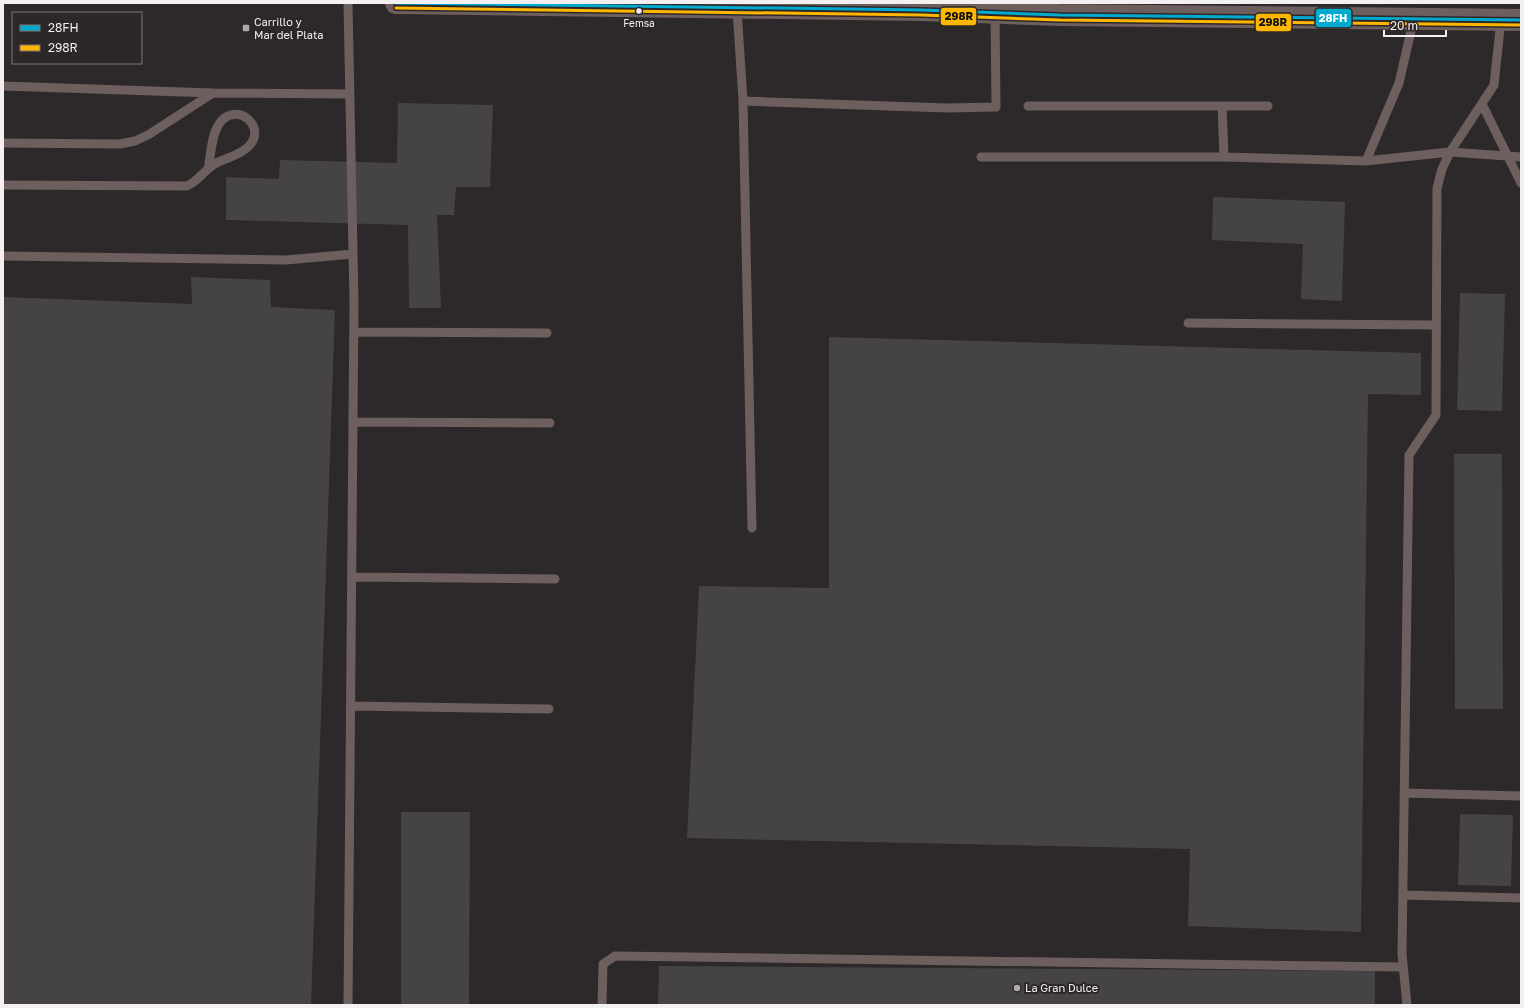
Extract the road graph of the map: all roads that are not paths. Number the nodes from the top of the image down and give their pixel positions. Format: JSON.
{"nodes":[{"id":1,"x":348,"y":3,"type":"edge"},
{"id":2,"x":396,"y":3,"type":"edge"},
{"id":3,"x":737,"y":8,"type":"junction"},
{"id":4,"x":995,"y":13,"type":"junction"},
{"id":5,"x":1414,"y":18,"type":"junction"},
{"id":6,"x":1511,"y":20,"type":"edge"},
{"id":7,"x":3,"y":86,"type":"edge"},
{"id":8,"x":213,"y":93,"type":"junction"},
{"id":9,"x":350,"y":94,"type":"junction"},
{"id":10,"x":743,"y":101,"type":"junction"},
{"id":11,"x":1482,"y":104,"type":"junction"},
{"id":12,"x":1028,"y":106,"type":"dead end"},
{"id":13,"x":1222,"y":106,"type":"junction"},
{"id":14,"x":1268,"y":106,"type":"dead end"},
{"id":15,"x":3,"y":143,"type":"edge"},
{"id":16,"x":1450,"y":152,"type":"junction"},
{"id":17,"x":1508,"y":156,"type":"junction"},
{"id":18,"x":1521,"y":156,"type":"edge"},
{"id":19,"x":981,"y":157,"type":"dead end"},
{"id":20,"x":1224,"y":157,"type":"junction"},
{"id":21,"x":1366,"y":161,"type":"junction"},
{"id":22,"x":208,"y":168,"type":"junction"},
{"id":23,"x":1521,"y":183,"type":"edge"},
{"id":24,"x":3,"y":185,"type":"edge"},
{"id":25,"x":353,"y":254,"type":"junction"},
{"id":26,"x":3,"y":256,"type":"edge"},
{"id":27,"x":1188,"y":323,"type":"dead end"},
{"id":28,"x":1436,"y":325,"type":"junction"},
{"id":29,"x":354,"y":332,"type":"junction"},
{"id":30,"x":547,"y":333,"type":"dead end"},
{"id":31,"x":353,"y":422,"type":"junction"},
{"id":32,"x":550,"y":423,"type":"dead end"},
{"id":33,"x":752,"y":528,"type":"dead end"},
{"id":34,"x":352,"y":577,"type":"junction"},
{"id":35,"x":555,"y":579,"type":"dead end"},
{"id":36,"x":351,"y":706,"type":"junction"},
{"id":37,"x":549,"y":709,"type":"dead end"},
{"id":38,"x":1404,"y":793,"type":"junction"},
{"id":39,"x":1521,"y":796,"type":"edge"},
{"id":40,"x":1403,"y":895,"type":"junction"},
{"id":41,"x":1521,"y":898,"type":"edge"},
{"id":42,"x":1403,"y":967,"type":"junction"},
{"id":43,"x":348,"y":1005,"type":"edge"},
{"id":44,"x":602,"y":1005,"type":"edge"},
{"id":45,"x":1407,"y":1005,"type":"edge"}],
"edges":[{"from":1,"to":9,"type":"lane"},
{"from":2,"to":3,"type":"street"},
{"from":3,"to":4,"type":"street"},
{"from":3,"to":10,"type":"lane"},
{"from":4,"to":5,"type":"street"},
{"from":4,"to":10,"type":"lane"},
{"from":5,"to":6,"type":"street"},
{"from":5,"to":21,"type":"lane"},
{"from":6,"to":11,"type":"lane"},
{"from":7,"to":8,"type":"lane"},
{"from":8,"to":9,"type":"lane"},
{"from":8,"to":15,"type":"lane"},
{"from":9,"to":25,"type":"lane"},
{"from":10,"to":33,"type":"lane"},
{"from":11,"to":16,"type":"lane"},
{"from":11,"to":17,"type":"lane"},
{"from":12,"to":13,"type":"lane"},
{"from":13,"to":14,"type":"lane"},
{"from":13,"to":20,"type":"lane"},
{"from":16,"to":17,"type":"lane"},
{"from":16,"to":21,"type":"lane"},
{"from":16,"to":28,"type":"lane"},
{"from":17,"to":18,"type":"lane"},
{"from":17,"to":23,"type":"lane"},
{"from":19,"to":20,"type":"lane"},
{"from":20,"to":21,"type":"lane"},
{"from":22,"to":22,"type":"lane"},
{"from":22,"to":24,"type":"lane"},
{"from":25,"to":26,"type":"lane"},
{"from":25,"to":29,"type":"lane"},
{"from":27,"to":28,"type":"lane"},
{"from":28,"to":38,"type":"lane"},
{"from":29,"to":30,"type":"lane"},
{"from":29,"to":31,"type":"lane"},
{"from":31,"to":32,"type":"lane"},
{"from":31,"to":34,"type":"lane"},
{"from":34,"to":35,"type":"lane"},
{"from":34,"to":36,"type":"lane"},
{"from":36,"to":37,"type":"lane"},
{"from":36,"to":43,"type":"lane"},
{"from":38,"to":39,"type":"lane"},
{"from":38,"to":40,"type":"lane"},
{"from":40,"to":41,"type":"lane"},
{"from":40,"to":42,"type":"lane"},
{"from":42,"to":44,"type":"lane"},
{"from":42,"to":45,"type":"lane"}]}
